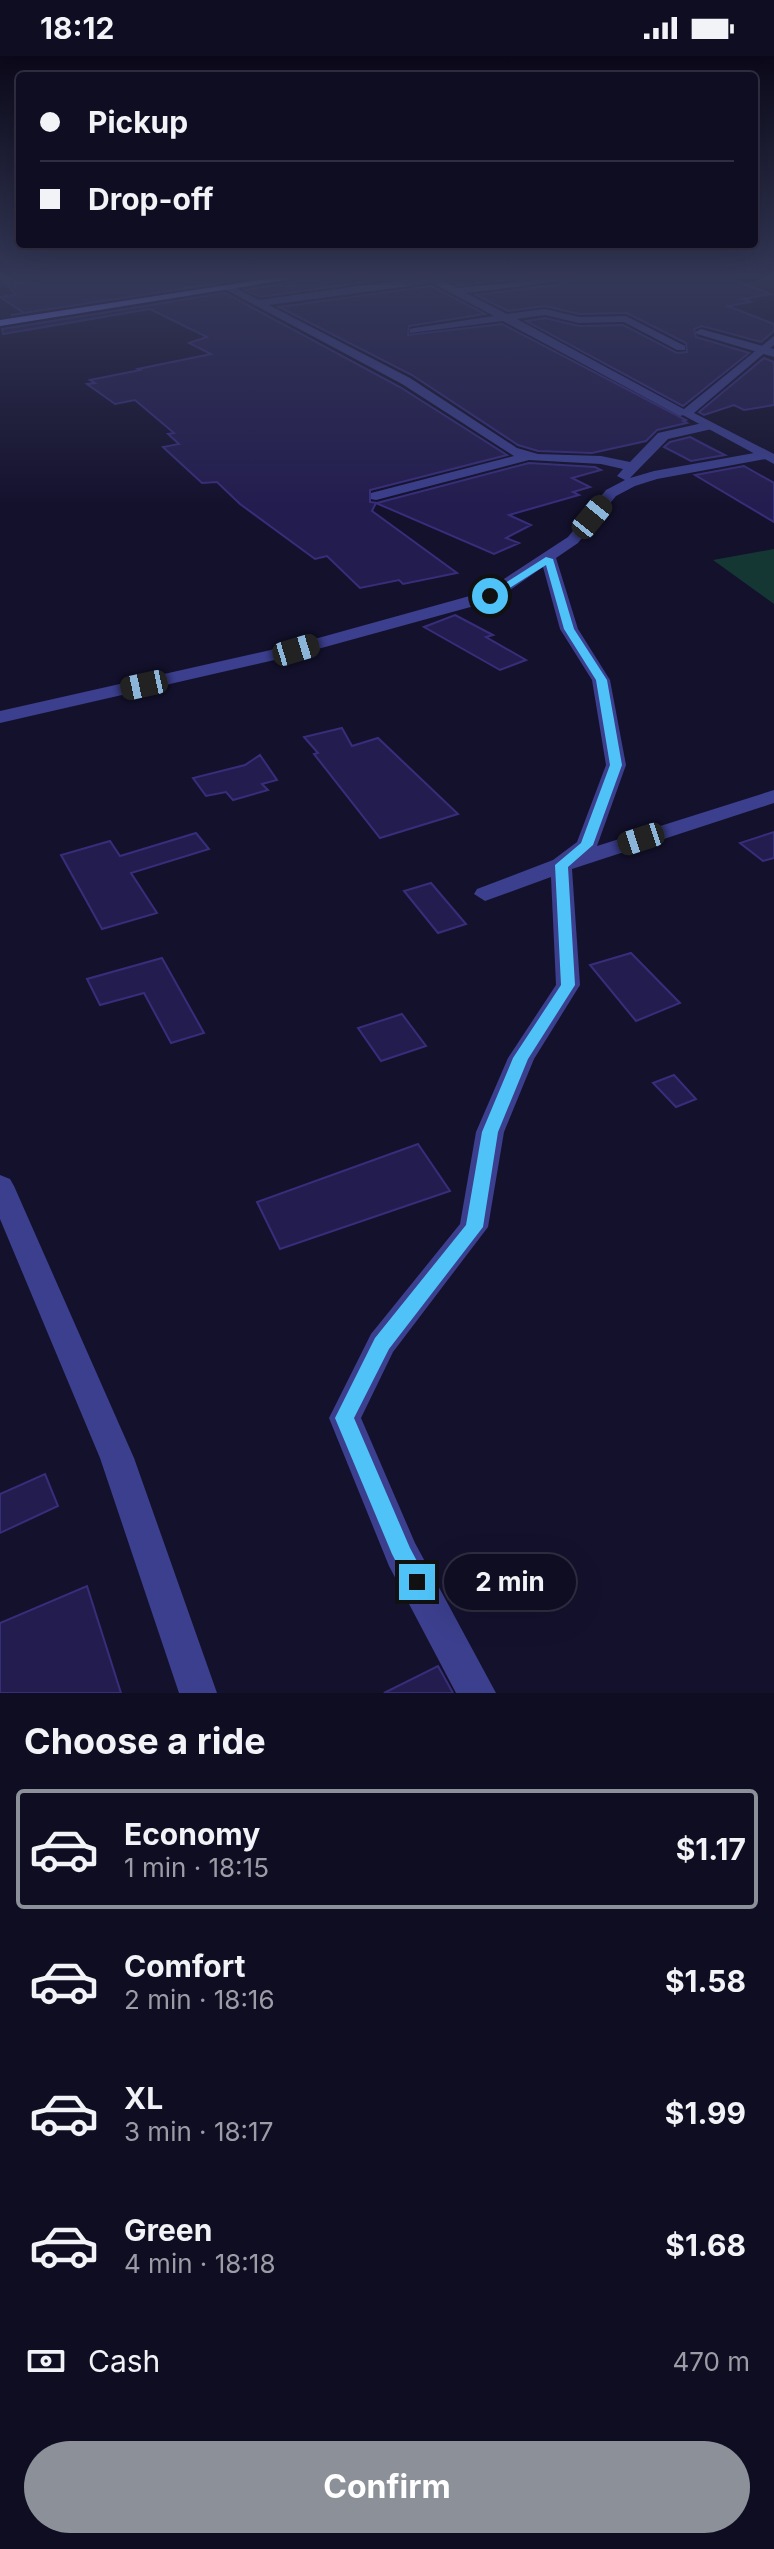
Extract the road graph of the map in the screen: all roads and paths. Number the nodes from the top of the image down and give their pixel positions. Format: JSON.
{"nodes":[{"id":1,"x":354,"y":353,"type":"edge"},
{"id":2,"x":573,"y":353,"type":"edge"},
{"id":3,"x":763,"y":353,"type":"edge"},
{"id":4,"x":685,"y":413,"type":"junction"},
{"id":5,"x":707,"y":426,"type":"junction"},
{"id":6,"x":529,"y":456,"type":"junction"},
{"id":7,"x":770,"y":458,"type":"edge"},
{"id":8,"x":631,"y":466,"type":"junction"},
{"id":9,"x":611,"y":493,"type":"junction"},
{"id":10,"x":376,"y":496,"type":"dead end"},
{"id":11,"x":549,"y":559,"type":"junction"},
{"id":12,"x":0,"y":717,"type":"edge"},
{"id":13,"x":774,"y":796,"type":"edge"},
{"id":14,"x":561,"y":865,"type":"junction"},
{"id":15,"x":485,"y":894,"type":"dead end"},
{"id":16,"x":0,"y":1186,"type":"edge"},
{"id":17,"x":198,"y":1693,"type":"edge"},
{"id":18,"x":477,"y":1693,"type":"edge"}],
"edges":[{"from":1,"to":6,"type":"street"},
{"from":2,"to":4,"type":"street"},
{"from":3,"to":4,"type":"street"},
{"from":4,"to":5,"type":"street"},
{"from":5,"to":7,"type":"street"},
{"from":5,"to":8,"type":"street"},
{"from":6,"to":8,"type":"street"},
{"from":6,"to":10,"type":"street"},
{"from":7,"to":9,"type":"street"},
{"from":8,"to":9,"type":"street"},
{"from":9,"to":11,"type":"street"},
{"from":11,"to":12,"type":"street"},
{"from":11,"to":14,"type":"street"},
{"from":13,"to":14,"type":"street"},
{"from":14,"to":15,"type":"street"},
{"from":14,"to":18,"type":"street"},
{"from":16,"to":17,"type":"street"}]}
